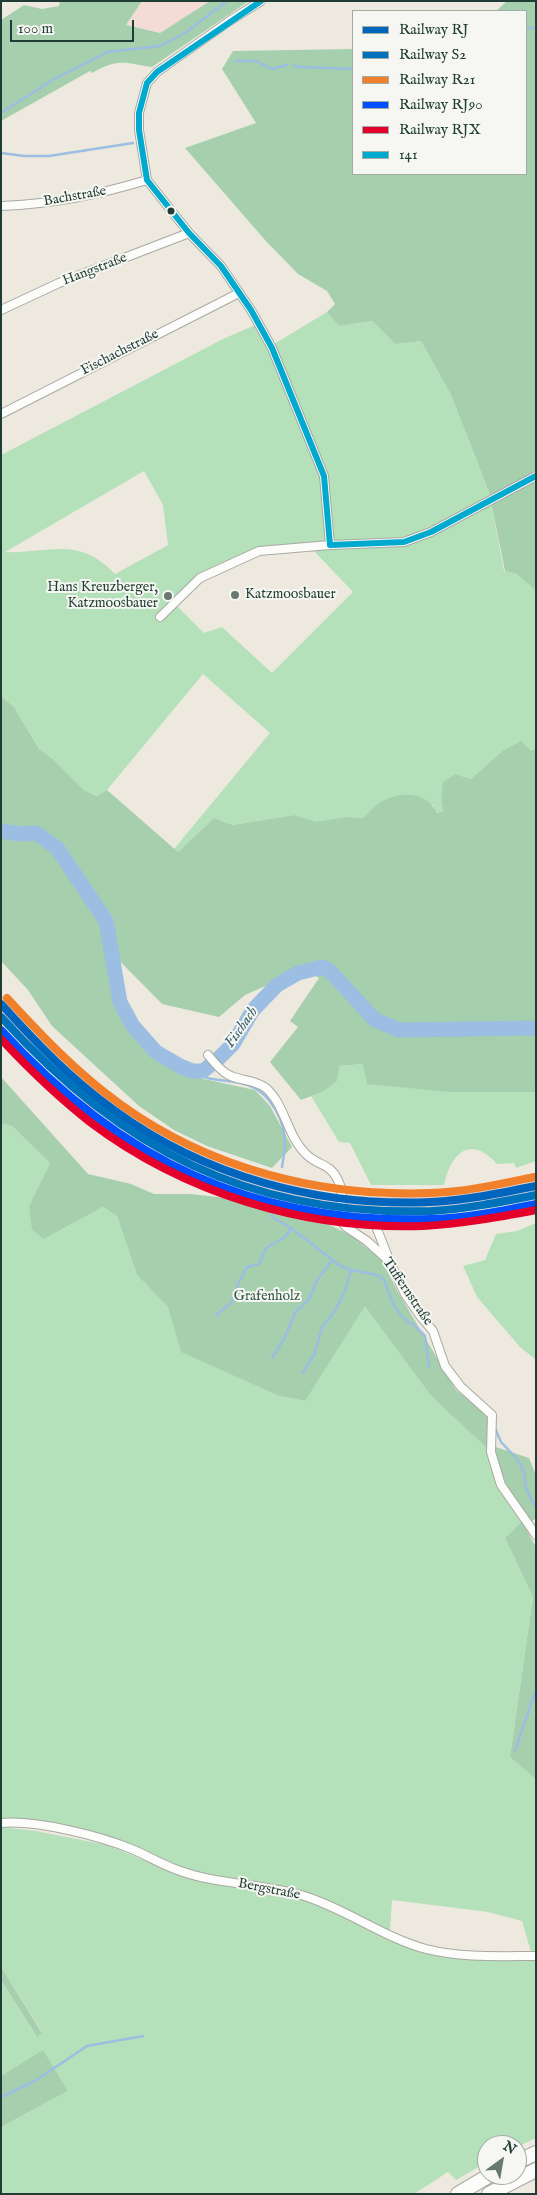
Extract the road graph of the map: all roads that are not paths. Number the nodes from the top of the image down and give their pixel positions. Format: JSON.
{"nodes":[{"id":1,"x":262,"y":1,"type":"edge"},
{"id":2,"x":147,"y":180,"type":"junction"},
{"id":3,"x":1,"y":206,"type":"edge"},
{"id":4,"x":189,"y":233,"type":"junction"},
{"id":5,"x":239,"y":293,"type":"junction"},
{"id":6,"x":1,"y":310,"type":"edge"},
{"id":7,"x":1,"y":414,"type":"edge"},
{"id":8,"x":536,"y":476,"type":"edge"},
{"id":9,"x":330,"y":545,"type":"junction"},
{"id":10,"x":160,"y":617,"type":"dead end"},
{"id":11,"x":208,"y":1055,"type":"dead end"},
{"id":12,"x":386,"y":1218,"type":"dead end"},
{"id":13,"x":390,"y":1262,"type":"junction"},
{"id":14,"x":536,"y":1534,"type":"edge"},
{"id":15,"x":1,"y":1823,"type":"edge"},
{"id":16,"x":536,"y":1956,"type":"edge"},
{"id":17,"x":536,"y":2170,"type":"edge"},
{"id":18,"x":477,"y":2183,"type":"edge"},
{"id":19,"x":458,"y":2194,"type":"edge"},
{"id":20,"x":489,"y":2194,"type":"edge"}],
"edges":[{"from":1,"to":2,"type":"street"},
{"from":2,"to":3,"type":"street","name":"Bachstraße"},
{"from":2,"to":4,"type":"street"},
{"from":4,"to":5,"type":"street"},
{"from":4,"to":6,"type":"street","name":"Hangstraße"},
{"from":5,"to":7,"type":"street","name":"Fischachstraße"},
{"from":5,"to":9,"type":"street"},
{"from":8,"to":9,"type":"street"},
{"from":9,"to":10,"type":"street"},
{"from":11,"to":13,"type":"street","name":"Tuffernstraße"},
{"from":12,"to":13,"type":"street"},
{"from":13,"to":14,"type":"street","name":"Tuffernstraße"},
{"from":15,"to":16,"type":"street","name":"Bergstraße"},
{"from":17,"to":20,"type":"highway"},
{"from":18,"to":19,"type":"highway"}]}
